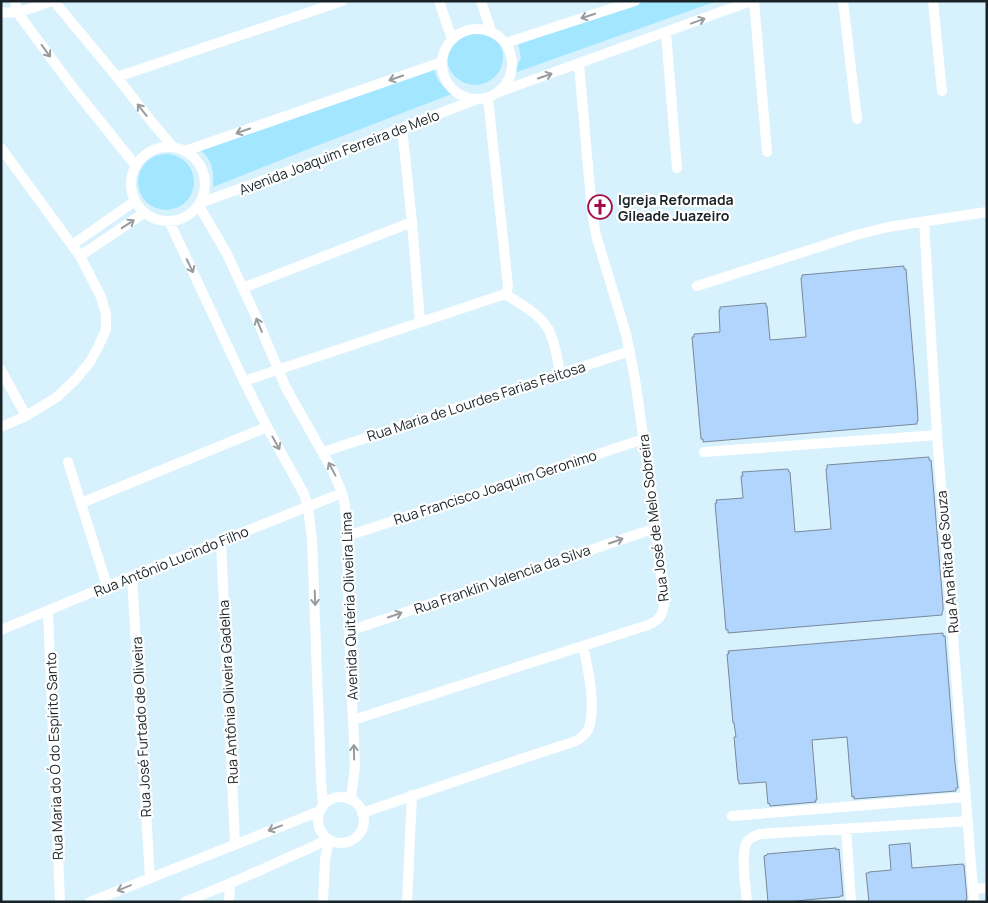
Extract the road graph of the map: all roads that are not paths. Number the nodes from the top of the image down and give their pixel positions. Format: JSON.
{"nodes":[{"id":1,"x":13,"y":1,"type":"edge"},
{"id":2,"x":53,"y":1,"type":"edge"},
{"id":3,"x":342,"y":1,"type":"edge"},
{"id":4,"x":439,"y":1,"type":"edge"},
{"id":5,"x":480,"y":1,"type":"edge"},
{"id":6,"x":635,"y":1,"type":"edge"},
{"id":7,"x":752,"y":1,"type":"edge"},
{"id":8,"x":843,"y":1,"type":"edge"},
{"id":9,"x":934,"y":1,"type":"edge"},
{"id":10,"x":1,"y":6,"type":"edge"},
{"id":11,"x":1,"y":12,"type":"edge"},
{"id":12,"x":17,"y":12,"type":"junction"},
{"id":13,"x":491,"y":31,"type":"junction"},
{"id":14,"x":666,"y":32,"type":"junction"},
{"id":15,"x":452,"y":39,"type":"junction"},
{"id":16,"x":506,"y":43,"type":"junction"},
{"id":17,"x":442,"y":62,"type":"junction"},
{"id":18,"x":579,"y":64,"type":"junction"},
{"id":19,"x":117,"y":77,"type":"junction"},
{"id":20,"x":942,"y":91,"type":"dead end"},
{"id":21,"x":499,"y":92,"type":"junction"},
{"id":22,"x":488,"y":98,"type":"junction"},
{"id":23,"x":477,"y":99,"type":"junction"},
{"id":24,"x":857,"y":119,"type":"dead end"},
{"id":25,"x":402,"y":128,"type":"junction"},
{"id":26,"x":173,"y":147,"type":"junction"},
{"id":27,"x":1,"y":148,"type":"edge"},
{"id":28,"x":185,"y":151,"type":"junction"},
{"id":29,"x":767,"y":152,"type":"dead end"},
{"id":30,"x":136,"y":166,"type":"junction"},
{"id":31,"x":677,"y":168,"type":"dead end"},
{"id":32,"x":135,"y":201,"type":"junction"},
{"id":33,"x":199,"y":205,"type":"junction"},
{"id":34,"x":987,"y":212,"type":"edge"},
{"id":35,"x":144,"y":213,"type":"junction"},
{"id":36,"x":924,"y":221,"type":"junction"},
{"id":37,"x":169,"y":222,"type":"junction"},
{"id":38,"x":412,"y":222,"type":"junction"},
{"id":39,"x":72,"y":245,"type":"junction"},
{"id":40,"x":80,"y":256,"type":"junction"},
{"id":41,"x":696,"y":286,"type":"dead end"},
{"id":42,"x":243,"y":288,"type":"junction"},
{"id":43,"x":506,"y":294,"type":"junction"},
{"id":44,"x":420,"y":322,"type":"junction"},
{"id":45,"x":630,"y":351,"type":"junction"},
{"id":46,"x":1,"y":370,"type":"edge"},
{"id":47,"x":277,"y":370,"type":"junction"},
{"id":48,"x":560,"y":374,"type":"junction"},
{"id":49,"x":244,"y":381,"type":"junction"},
{"id":50,"x":26,"y":416,"type":"junction"},
{"id":51,"x":1,"y":426,"type":"edge"},
{"id":52,"x":267,"y":427,"type":"junction"},
{"id":53,"x":937,"y":435,"type":"junction"},
{"id":54,"x":644,"y":439,"type":"junction"},
{"id":55,"x":322,"y":452,"type":"junction"},
{"id":56,"x":704,"y":452,"type":"dead end"},
{"id":57,"x":68,"y":462,"type":"dead end"},
{"id":58,"x":342,"y":493,"type":"junction"},
{"id":59,"x":82,"y":503,"type":"junction"},
{"id":60,"x":308,"y":507,"type":"junction"},
{"id":61,"x":656,"y":528,"type":"junction"},
{"id":62,"x":347,"y":536,"type":"junction"},
{"id":63,"x":221,"y":541,"type":"junction"},
{"id":64,"x":132,"y":577,"type":"junction"},
{"id":65,"x":107,"y":586,"type":"junction"},
{"id":66,"x":48,"y":611,"type":"junction"},
{"id":67,"x":1,"y":630,"type":"edge"},
{"id":68,"x":349,"y":630,"type":"junction"},
{"id":69,"x":583,"y":646,"type":"junction"},
{"id":70,"x":353,"y":720,"type":"junction"},
{"id":71,"x":412,"y":795,"type":"junction"},
{"id":72,"x":966,"y":797,"type":"junction"},
{"id":73,"x":351,"y":800,"type":"junction"},
{"id":74,"x":322,"y":808,"type":"junction"},
{"id":75,"x":362,"y":813,"type":"junction"},
{"id":76,"x":732,"y":816,"type":"dead end"},
{"id":77,"x":968,"y":820,"type":"junction"},
{"id":78,"x":846,"y":830,"type":"junction"},
{"id":79,"x":328,"y":840,"type":"junction"},
{"id":80,"x":235,"y":844,"type":"junction"},
{"id":81,"x":150,"y":878,"type":"junction"},
{"id":82,"x":230,"y":884,"type":"junction"},
{"id":83,"x":987,"y":888,"type":"edge"},
{"id":84,"x":973,"y":889,"type":"junction"},
{"id":85,"x":60,"y":902,"type":"edge"},
{"id":86,"x":90,"y":902,"type":"edge"},
{"id":87,"x":185,"y":902,"type":"edge"},
{"id":88,"x":229,"y":902,"type":"edge"},
{"id":89,"x":323,"y":902,"type":"edge"},
{"id":90,"x":407,"y":902,"type":"edge"},
{"id":91,"x":746,"y":902,"type":"edge"},
{"id":92,"x":850,"y":902,"type":"edge"},
{"id":93,"x":974,"y":902,"type":"edge"}],
"edges":[{"from":1,"to":10,"type":"street"},
{"from":1,"to":12,"type":"street"},
{"from":2,"to":12,"type":"street"},
{"from":2,"to":19,"type":"street"},
{"from":3,"to":19,"type":"street"},
{"from":4,"to":15,"type":"street"},
{"from":5,"to":13,"type":"street"},
{"from":6,"to":16,"type":"street","one_way":true},
{"from":14,"to":7,"type":"street","one_way":true},
{"from":7,"to":29,"type":"street"},
{"from":8,"to":24,"type":"street"},
{"from":9,"to":20,"type":"street"},
{"from":11,"to":12,"type":"street"},
{"from":12,"to":30,"type":"street","one_way":true},
{"from":13,"to":15,"type":"street"},
{"from":13,"to":16,"type":"street"},
{"from":14,"to":18,"type":"street"},
{"from":14,"to":31,"type":"street"},
{"from":15,"to":17,"type":"street"},
{"from":16,"to":21,"type":"street"},
{"from":17,"to":23,"type":"street"},
{"from":17,"to":28,"type":"street","one_way":true},
{"from":21,"to":18,"type":"street","one_way":true},
{"from":18,"to":45,"type":"street","name":"Rua José de Melo Sobreira"},
{"from":26,"to":19,"type":"street","one_way":true},
{"from":21,"to":22,"type":"street"},
{"from":22,"to":23,"type":"street"},
{"from":22,"to":43,"type":"street"},
{"from":23,"to":25,"type":"street","name":"Avenida Joaquim Ferreira de Melo"},
{"from":25,"to":33,"type":"street","name":"Avenida Joaquim Ferreira de Melo"},
{"from":25,"to":38,"type":"street"},
{"from":26,"to":28,"type":"street"},
{"from":26,"to":30,"type":"street"},
{"from":27,"to":39,"type":"street"},
{"from":28,"to":33,"type":"street"},
{"from":30,"to":32,"type":"street"},
{"from":32,"to":35,"type":"street"},
{"from":32,"to":39,"type":"street"},
{"from":33,"to":37,"type":"street"},
{"from":33,"to":42,"type":"street","name":"Avenida Quitéria Oliveira Lima"},
{"from":34,"to":36,"type":"street"},
{"from":35,"to":37,"type":"street"},
{"from":40,"to":35,"type":"street","one_way":true},
{"from":36,"to":41,"type":"street"},
{"from":36,"to":53,"type":"street","name":"Rua Ana Rita de Souza"},
{"from":37,"to":49,"type":"street","one_way":true},
{"from":38,"to":42,"type":"street"},
{"from":38,"to":44,"type":"street"},
{"from":39,"to":40,"type":"street"},
{"from":40,"to":50,"type":"street"},
{"from":47,"to":42,"type":"street","name":"Avenida Quitéria Oliveira Lima","one_way":true},
{"from":43,"to":44,"type":"street"},
{"from":43,"to":48,"type":"street"},
{"from":44,"to":47,"type":"street"},
{"from":45,"to":48,"type":"street","name":"Rua Maria de Lourdes Farias Feitosa"},
{"from":45,"to":54,"type":"street","name":"Rua José de Melo Sobreira"},
{"from":46,"to":50,"type":"street"},
{"from":47,"to":49,"type":"street"},
{"from":47,"to":55,"type":"street","name":"Avenida Quitéria Oliveira Lima"},
{"from":48,"to":55,"type":"street","name":"Rua Maria de Lourdes Farias Feitosa"},
{"from":49,"to":52,"type":"street"},
{"from":50,"to":51,"type":"street"},
{"from":52,"to":59,"type":"street"},
{"from":52,"to":60,"type":"street","one_way":true},
{"from":53,"to":56,"type":"street"},
{"from":53,"to":72,"type":"street","name":"Rua Ana Rita de Souza"},
{"from":54,"to":61,"type":"street","name":"Rua José de Melo Sobreira"},
{"from":54,"to":62,"type":"street","name":"Rua Francisco Joaquim Geronimo"},
{"from":58,"to":55,"type":"street","name":"Avenida Quitéria Oliveira Lima","one_way":true},
{"from":57,"to":59,"type":"street"},
{"from":58,"to":60,"type":"street","name":"Rua Antônio Lucindo Filho"},
{"from":58,"to":62,"type":"street","name":"Avenida Quitéria Oliveira Lima"},
{"from":59,"to":65,"type":"street"},
{"from":60,"to":63,"type":"street","name":"Rua Antônio Lucindo Filho"},
{"from":60,"to":74,"type":"street","one_way":true},
{"from":68,"to":61,"type":"street","name":"Rua Franklin Valencia da Silva","one_way":true},
{"from":61,"to":69,"type":"street","name":"Rua José de Melo Sobreira"},
{"from":62,"to":68,"type":"street","name":"Avenida Quitéria Oliveira Lima"},
{"from":63,"to":64,"type":"street","name":"Rua Antônio Lucindo Filho"},
{"from":63,"to":80,"type":"street","name":"Rua Antônia Oliveira Gadelha"},
{"from":64,"to":65,"type":"street","name":"Rua Antônio Lucindo Filho"},
{"from":64,"to":81,"type":"street","name":"Rua José Furtado de Oliveira"},
{"from":65,"to":66,"type":"street","name":"Rua Antônio Lucindo Filho"},
{"from":66,"to":67,"type":"street","name":"Rua Antônio Lucindo Filho"},
{"from":66,"to":85,"type":"street","name":"Rua Maria do Ó do Espírito Santo"},
{"from":68,"to":70,"type":"street","name":"Avenida Quitéria Oliveira Lima"},
{"from":69,"to":70,"type":"street","name":"Rua José de Melo Sobreira"},
{"from":69,"to":71,"type":"street"},
{"from":73,"to":70,"type":"street","name":"Avenida Quitéria Oliveira Lima","one_way":true},
{"from":71,"to":75,"type":"street"},
{"from":71,"to":90,"type":"street"},
{"from":72,"to":76,"type":"street"},
{"from":72,"to":77,"type":"street","name":"Rua Ana Rita de Souza"},
{"from":73,"to":74,"type":"street"},
{"from":73,"to":75,"type":"street"},
{"from":74,"to":79,"type":"street"},
{"from":74,"to":80,"type":"street","one_way":true},
{"from":75,"to":79,"type":"street"},
{"from":77,"to":78,"type":"street"},
{"from":77,"to":84,"type":"street","name":"Rua Ana Rita de Souza"},
{"from":78,"to":91,"type":"street"},
{"from":78,"to":92,"type":"street"},
{"from":79,"to":82,"type":"street"},
{"from":79,"to":89,"type":"street"},
{"from":80,"to":81,"type":"street"},
{"from":81,"to":86,"type":"street","one_way":true},
{"from":82,"to":87,"type":"street"},
{"from":82,"to":88,"type":"street"},
{"from":83,"to":84,"type":"street"},
{"from":84,"to":93,"type":"street","name":"Rua Ana Rita de Souza"}]}
